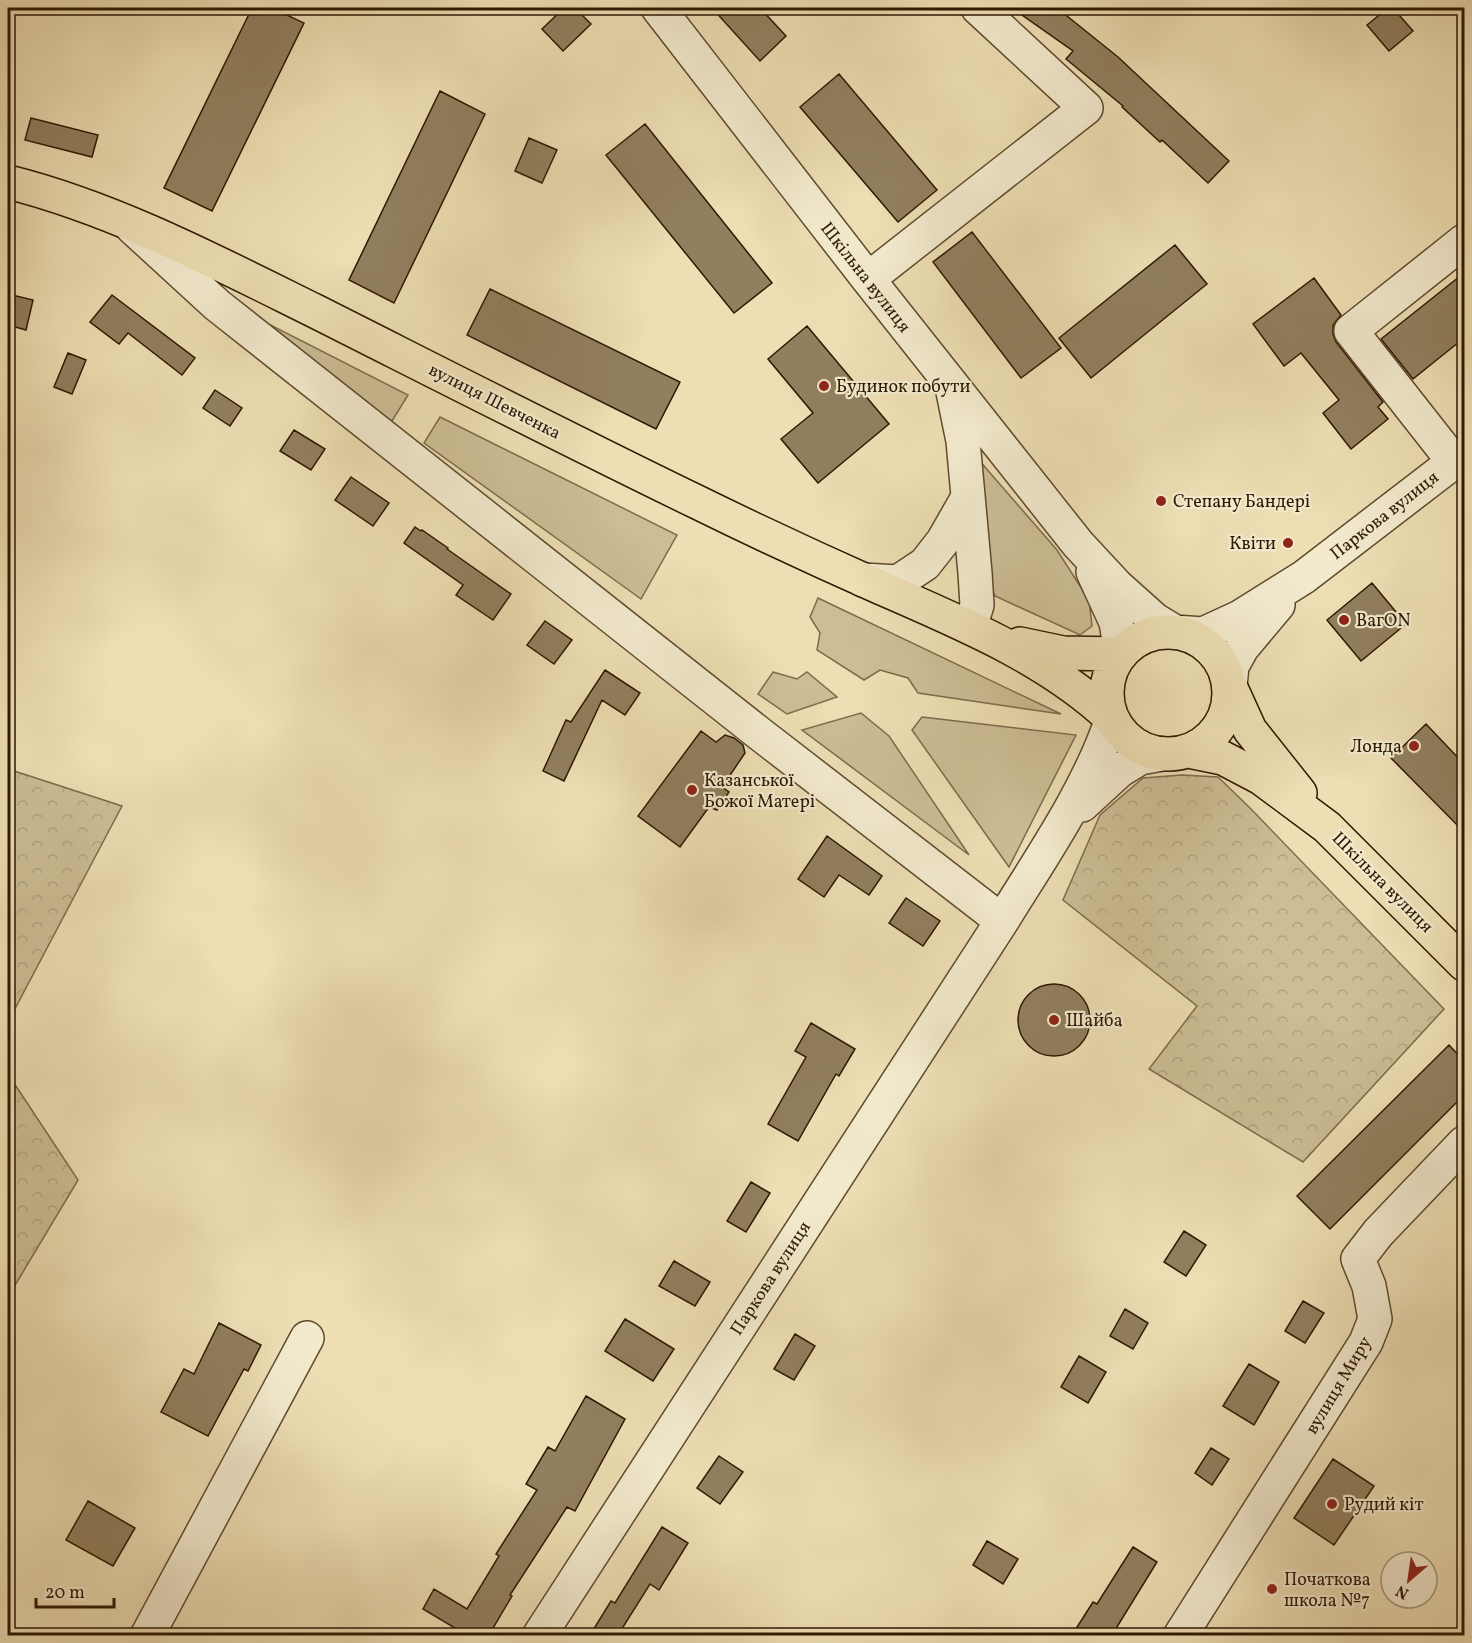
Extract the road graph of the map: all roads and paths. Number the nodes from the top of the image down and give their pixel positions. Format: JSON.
{"nodes":[{"id":1,"x":658,"y":8,"type":"edge"},
{"id":2,"x":978,"y":8,"type":"edge"},
{"id":3,"x":8,"y":182,"type":"edge"},
{"id":4,"x":128,"y":224,"type":"junction"},
{"id":5,"x":1464,"y":241,"type":"edge"},
{"id":6,"x":867,"y":279,"type":"junction"},
{"id":7,"x":952,"y":386,"type":"junction"},
{"id":8,"x":1459,"y":458,"type":"edge"},
{"id":9,"x":967,"y":499,"type":"junction"},
{"id":10,"x":1078,"y":544,"type":"junction"},
{"id":11,"x":1304,"y":577,"type":"junction"},
{"id":12,"x":863,"y":580,"type":"junction"},
{"id":13,"x":974,"y":629,"type":"junction"},
{"id":14,"x":1175,"y":632,"type":"junction"},
{"id":15,"x":1121,"y":654,"type":"junction"},
{"id":16,"x":1230,"y":686,"type":"junction"},
{"id":17,"x":1112,"y":719,"type":"junction"},
{"id":18,"x":1175,"y":753,"type":"junction"},
{"id":19,"x":1063,"y":822,"type":"junction"},
{"id":20,"x":1327,"y":827,"type":"junction"},
{"id":21,"x":1002,"y":921,"type":"junction"},
{"id":22,"x":1464,"y":964,"type":"edge"},
{"id":23,"x":1463,"y":1148,"type":"edge"},
{"id":24,"x":307,"y":1338,"type":"dead end"},
{"id":25,"x":147,"y":1635,"type":"edge"},
{"id":26,"x":539,"y":1635,"type":"edge"},
{"id":27,"x":1180,"y":1635,"type":"edge"}],
"edges":[{"from":1,"to":6,"type":"street","name":"Шкільна вулиця"},
{"from":2,"to":6,"type":"street"},
{"from":3,"to":4,"type":"main road","name":"вулиця Шевченка"},
{"from":4,"to":12,"type":"main road","name":"вулиця Шевченка"},
{"from":4,"to":21,"type":"street"},
{"from":5,"to":8,"type":"street"},
{"from":6,"to":7,"type":"street","name":"Шкільна вулиця"},
{"from":7,"to":9,"type":"street"},
{"from":7,"to":10,"type":"street","name":"Шкільна вулиця"},
{"from":8,"to":11,"type":"street","name":"Паркова вулиця"},
{"from":9,"to":12,"type":"street"},
{"from":9,"to":13,"type":"street"},
{"from":10,"to":14,"type":"street"},
{"from":10,"to":15,"type":"street"},
{"from":11,"to":14,"type":"street","name":"Паркова вулиця"},
{"from":11,"to":16,"type":"street","name":"Паркова вулиця"},
{"from":12,"to":13,"type":"main road","name":"вулиця Шевченка"},
{"from":13,"to":15,"type":"main road","name":"вулиця Шевченка"},
{"from":13,"to":17,"type":"main road","name":"вулиця Шевченка"},
{"from":14,"to":15,"type":"main road"},
{"from":14,"to":16,"type":"main road"},
{"from":15,"to":17,"type":"main road"},
{"from":16,"to":18,"type":"main road"},
{"from":16,"to":20,"type":"main road","name":"Шкільна вулиця"},
{"from":17,"to":18,"type":"main road"},
{"from":17,"to":19,"type":"street"},
{"from":18,"to":19,"type":"street"},
{"from":18,"to":20,"type":"main road","name":"Шкільна вулиця"},
{"from":19,"to":21,"type":"street","name":"Паркова вулиця"},
{"from":20,"to":22,"type":"main road","name":"Шкільна вулиця"},
{"from":21,"to":26,"type":"street","name":"Паркова вулиця"},
{"from":23,"to":27,"type":"street","name":"вулиця Миру"},
{"from":24,"to":25,"type":"street"}]}
